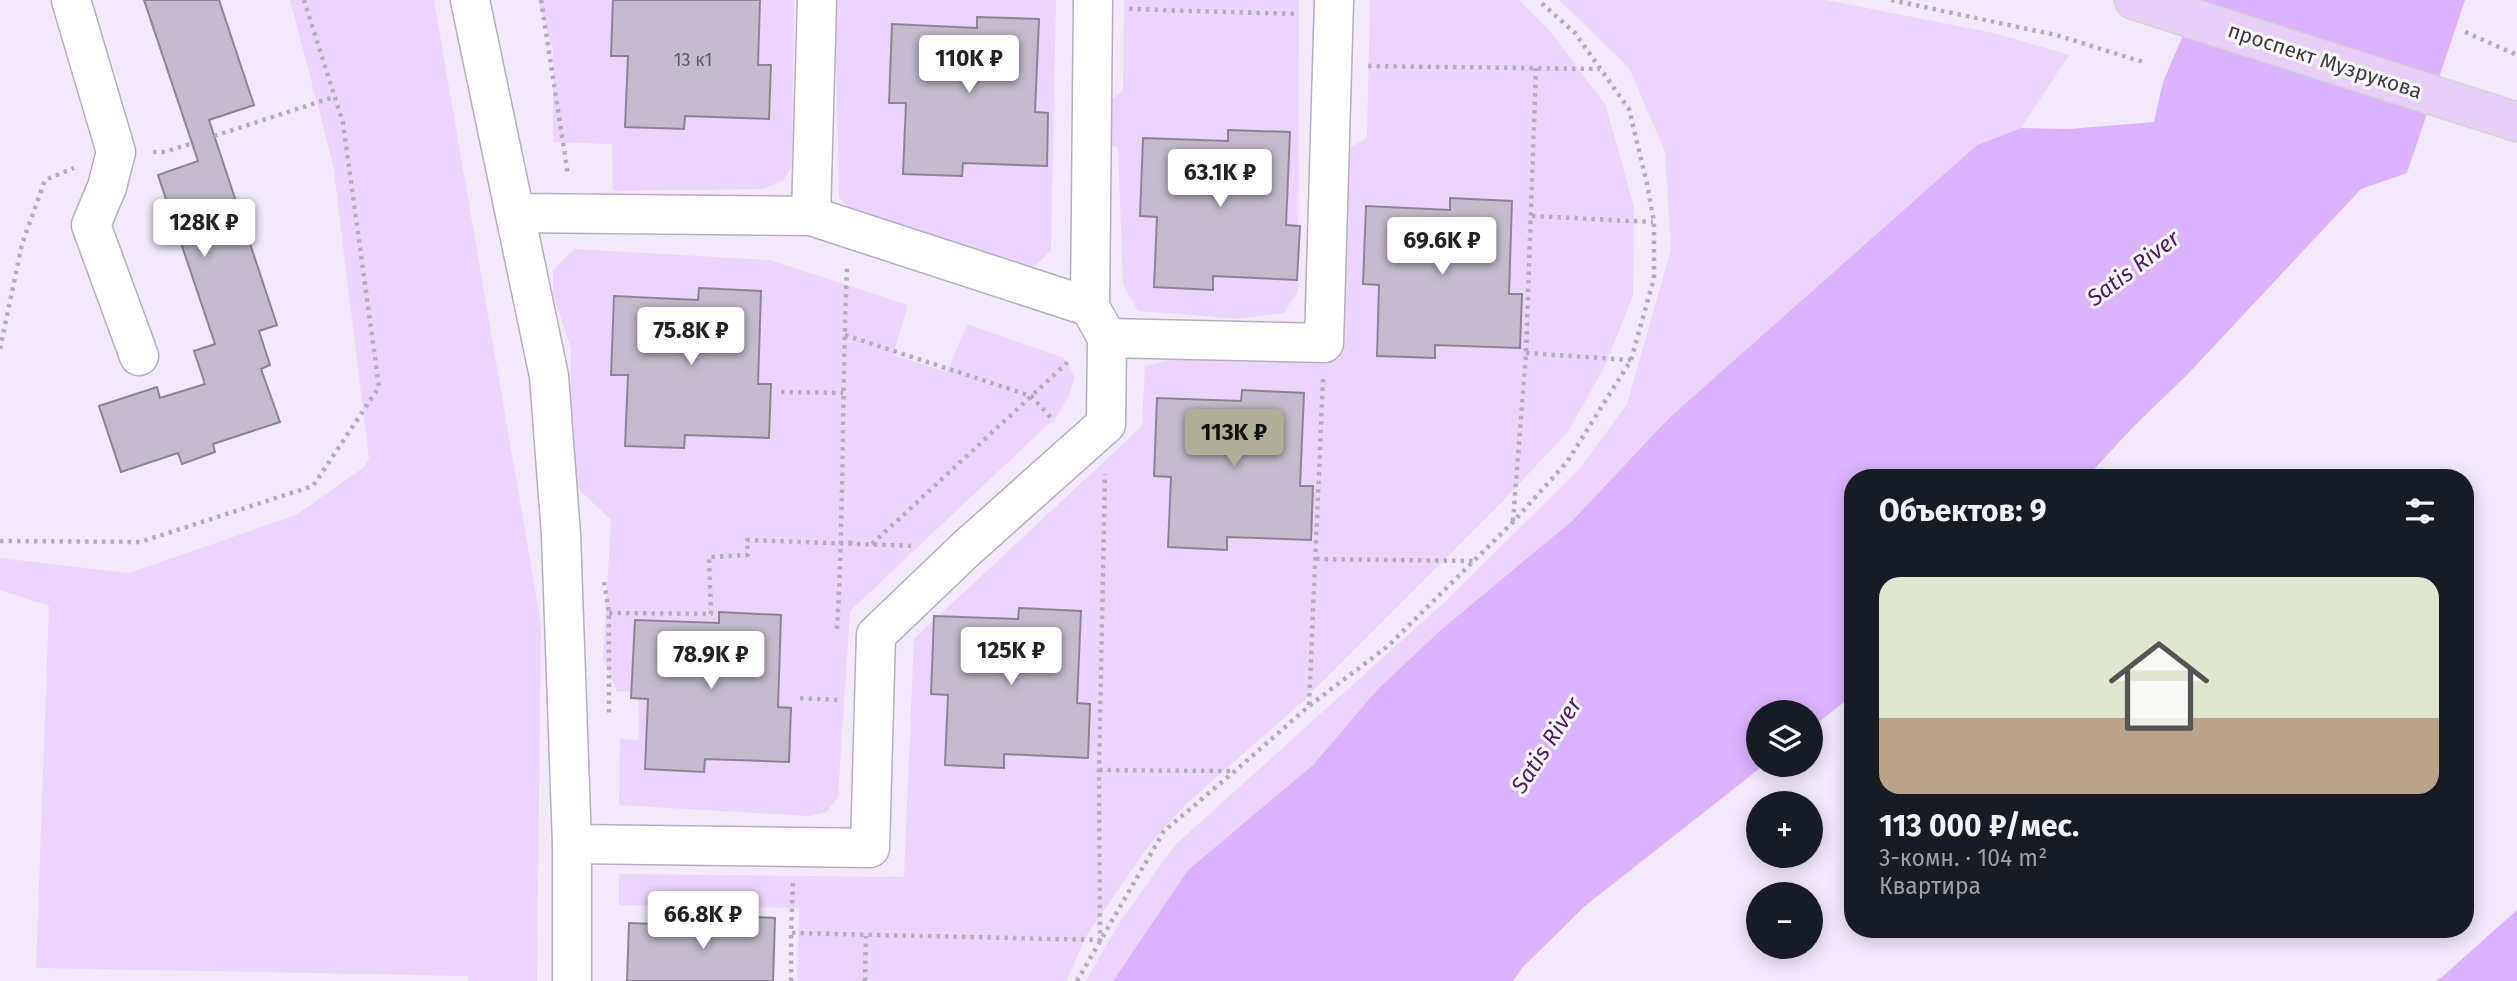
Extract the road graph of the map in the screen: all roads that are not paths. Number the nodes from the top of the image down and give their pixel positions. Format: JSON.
{"nodes":[{"id":1,"x":71,"y":0,"type":"edge"},
{"id":2,"x":470,"y":0,"type":"edge"},
{"id":3,"x":817,"y":0,"type":"edge"},
{"id":4,"x":2143,"y":3,"type":"edge"},
{"id":5,"x":1093,"y":4,"type":"edge"},
{"id":6,"x":1334,"y":7,"type":"edge"},
{"id":7,"x":2517,"y":122,"type":"edge"},
{"id":8,"x":514,"y":213,"type":"junction"},
{"id":9,"x":811,"y":216,"type":"junction"},
{"id":10,"x":1100,"y":325,"type":"junction"},
{"id":11,"x":139,"y":356,"type":"dead end"},
{"id":12,"x":572,"y":844,"type":"junction"},
{"id":13,"x":572,"y":981,"type":"edge"}],
"edges":[{"from":1,"to":11,"type":"lane"},
{"from":2,"to":8,"type":"lane"},
{"from":3,"to":9,"type":"lane"},
{"from":4,"to":7,"type":"main road","name":"проспект Музрукова"},
{"from":5,"to":10,"type":"lane"},
{"from":6,"to":10,"type":"lane"},
{"from":8,"to":9,"type":"lane"},
{"from":8,"to":12,"type":"lane"},
{"from":9,"to":10,"type":"lane"},
{"from":10,"to":12,"type":"lane"},
{"from":12,"to":13,"type":"lane"}]}
